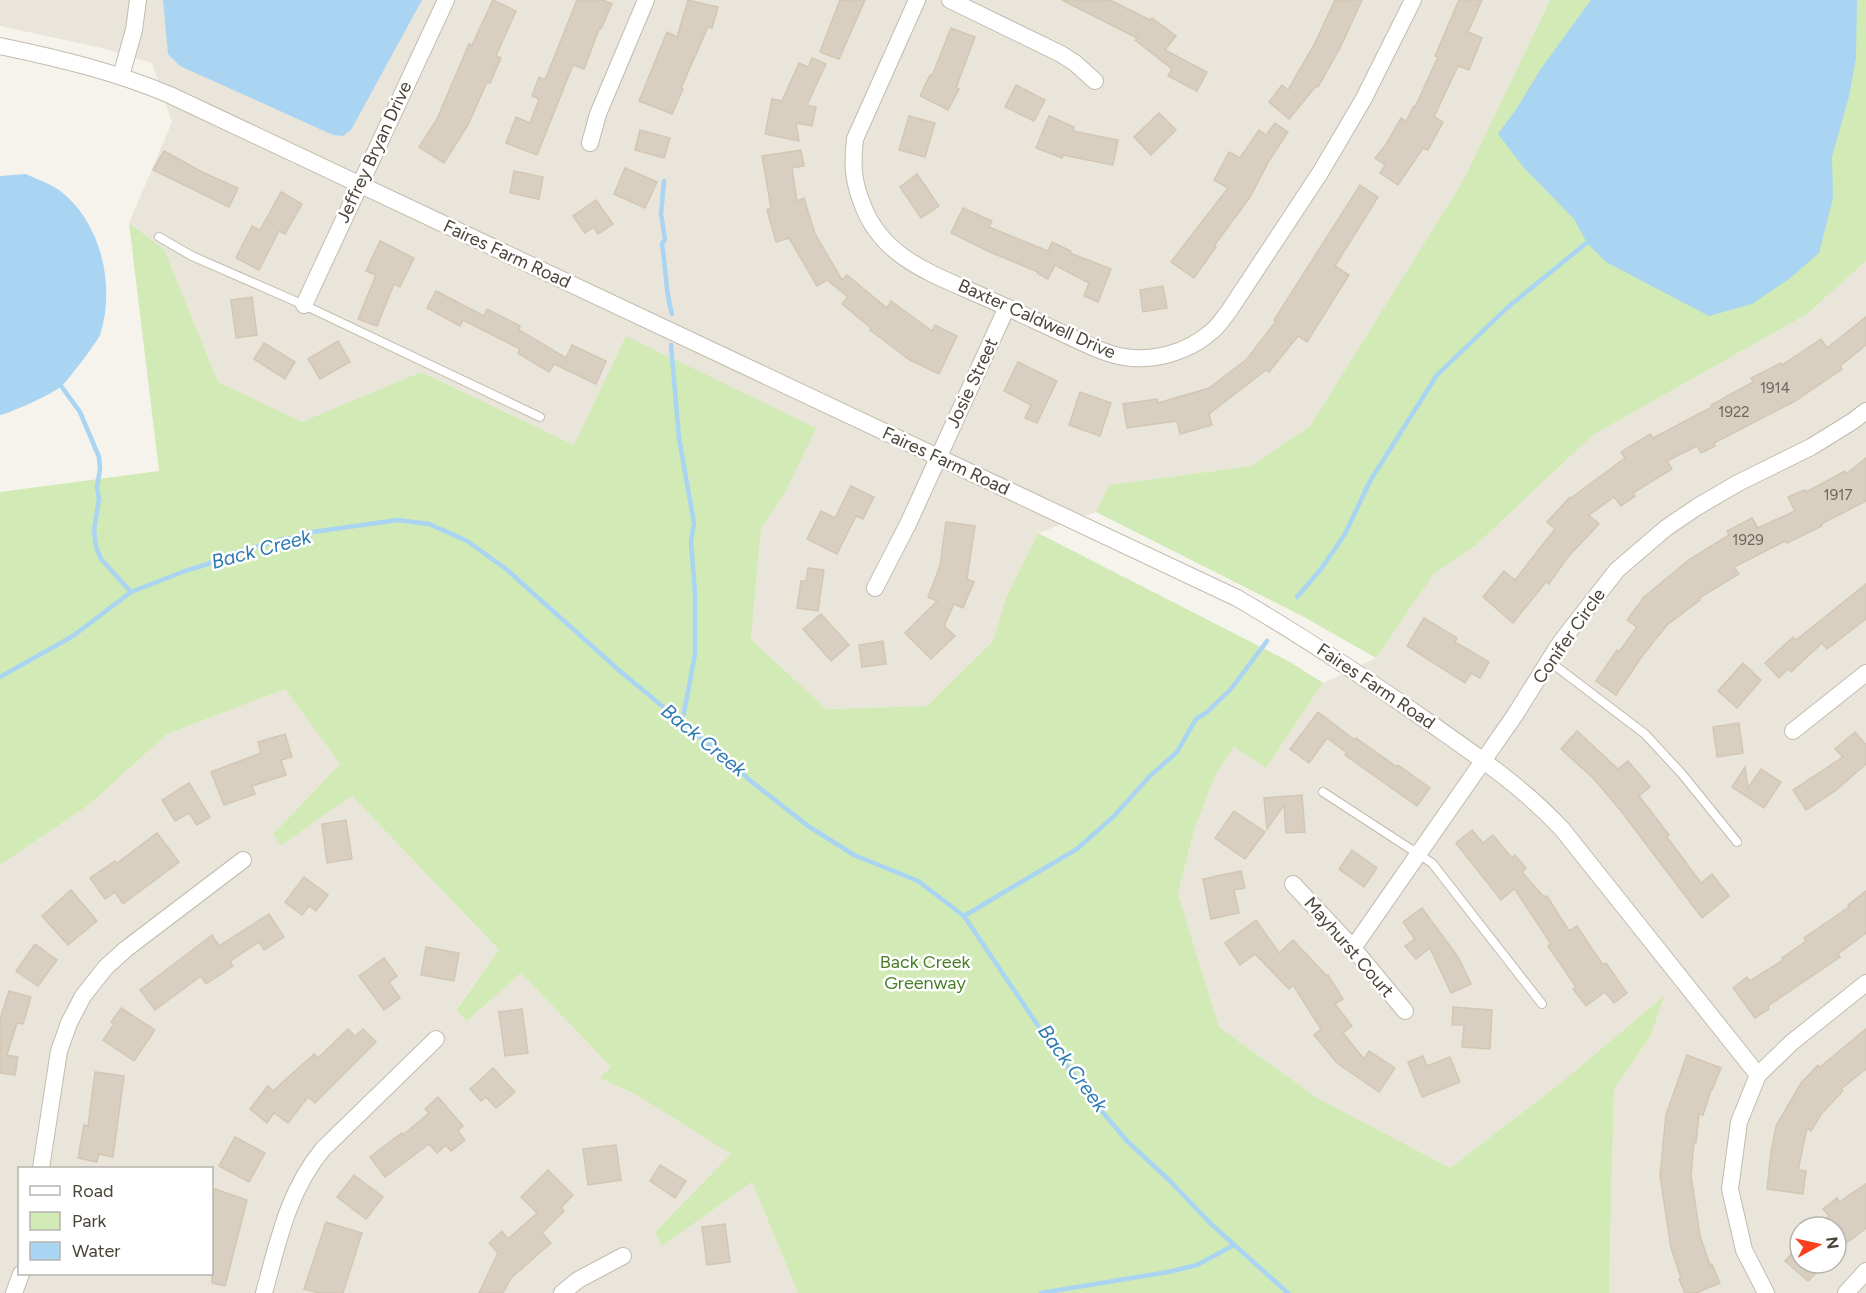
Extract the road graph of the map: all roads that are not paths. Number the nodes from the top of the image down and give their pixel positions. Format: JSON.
{"nodes":[{"id":1,"x":138,"y":0,"type":"edge"},
{"id":2,"x":446,"y":0,"type":"edge"},
{"id":3,"x":646,"y":0,"type":"edge"},
{"id":4,"x":917,"y":0,"type":"edge"},
{"id":5,"x":950,"y":0,"type":"edge"},
{"id":6,"x":1413,"y":0,"type":"edge"},
{"id":7,"x":0,"y":46,"type":"edge"},
{"id":8,"x":121,"y":76,"type":"junction"},
{"id":9,"x":1095,"y":81,"type":"dead end"},
{"id":10,"x":590,"y":143,"type":"dead end"},
{"id":11,"x":359,"y":185,"type":"junction"},
{"id":12,"x":159,"y":237,"type":"dead end"},
{"id":13,"x":304,"y":305,"type":"junction"},
{"id":14,"x":1007,"y":307,"type":"junction"},
{"id":15,"x":1866,"y":411,"type":"edge"},
{"id":16,"x":540,"y":417,"type":"dead end"},
{"id":17,"x":937,"y":457,"type":"junction"},
{"id":18,"x":875,"y":588,"type":"dead end"},
{"id":19,"x":1549,"y":661,"type":"junction"},
{"id":20,"x":1866,"y":673,"type":"edge"},
{"id":21,"x":1793,"y":731,"type":"dead end"},
{"id":22,"x":1483,"y":759,"type":"junction"},
{"id":23,"x":1323,"y":792,"type":"dead end"},
{"id":24,"x":1737,"y":842,"type":"dead end"},
{"id":25,"x":1419,"y":853,"type":"junction"},
{"id":26,"x":243,"y":860,"type":"dead end"},
{"id":27,"x":1293,"y":884,"type":"dead end"},
{"id":28,"x":1353,"y":948,"type":"junction"},
{"id":29,"x":1866,"y":983,"type":"edge"},
{"id":30,"x":1542,"y":1004,"type":"dead end"},
{"id":31,"x":1405,"y":1011,"type":"dead end"},
{"id":32,"x":436,"y":1039,"type":"dead end"},
{"id":33,"x":1758,"y":1075,"type":"junction"},
{"id":34,"x":41,"y":1167,"type":"edge"},
{"id":35,"x":623,"y":1256,"type":"dead end"},
{"id":36,"x":1866,"y":1271,"type":"edge"},
{"id":37,"x":21,"y":1275,"type":"edge"},
{"id":38,"x":14,"y":1293,"type":"edge"},
{"id":39,"x":264,"y":1293,"type":"edge"},
{"id":40,"x":562,"y":1293,"type":"edge"},
{"id":41,"x":1766,"y":1293,"type":"edge"},
{"id":42,"x":1846,"y":1293,"type":"edge"}],
"edges":[{"from":1,"to":8,"type":"street"},
{"from":2,"to":11,"type":"street","name":"Jeffrey Bryan Drive"},
{"from":3,"to":10,"type":"street"},
{"from":4,"to":14,"type":"street","name":"Baxter Caldwell Drive"},
{"from":5,"to":9,"type":"street"},
{"from":6,"to":14,"type":"street","name":"Baxter Caldwell Drive"},
{"from":7,"to":8,"type":"street","name":"Faires Farm Road"},
{"from":8,"to":11,"type":"street","name":"Faires Farm Road"},
{"from":11,"to":13,"type":"street","name":"Jeffrey Bryan Drive"},
{"from":11,"to":17,"type":"street","name":"Faires Farm Road"},
{"from":12,"to":13,"type":"lane"},
{"from":13,"to":16,"type":"lane"},
{"from":14,"to":17,"type":"street","name":"Josie Street"},
{"from":15,"to":19,"type":"street","name":"Conifer Circle"},
{"from":17,"to":18,"type":"street","name":"Josie Street"},
{"from":17,"to":22,"type":"street","name":"Faires Farm Road"},
{"from":19,"to":22,"type":"street","name":"Conifer Circle"},
{"from":19,"to":24,"type":"lane"},
{"from":20,"to":21,"type":"street"},
{"from":22,"to":25,"type":"street","name":"Conifer Circle"},
{"from":22,"to":33,"type":"street","name":"Faires Farm Road"},
{"from":23,"to":25,"type":"lane"},
{"from":25,"to":28,"type":"street","name":"Conifer Circle"},
{"from":25,"to":30,"type":"lane"},
{"from":26,"to":34,"type":"street"},
{"from":27,"to":28,"type":"street","name":"Mayhurst Court"},
{"from":28,"to":31,"type":"street","name":"Mayhurst Court"},
{"from":29,"to":33,"type":"street"},
{"from":32,"to":39,"type":"street"},
{"from":33,"to":41,"type":"street"},
{"from":35,"to":40,"type":"street"},
{"from":36,"to":42,"type":"street"},
{"from":37,"to":38,"type":"street"}]}
